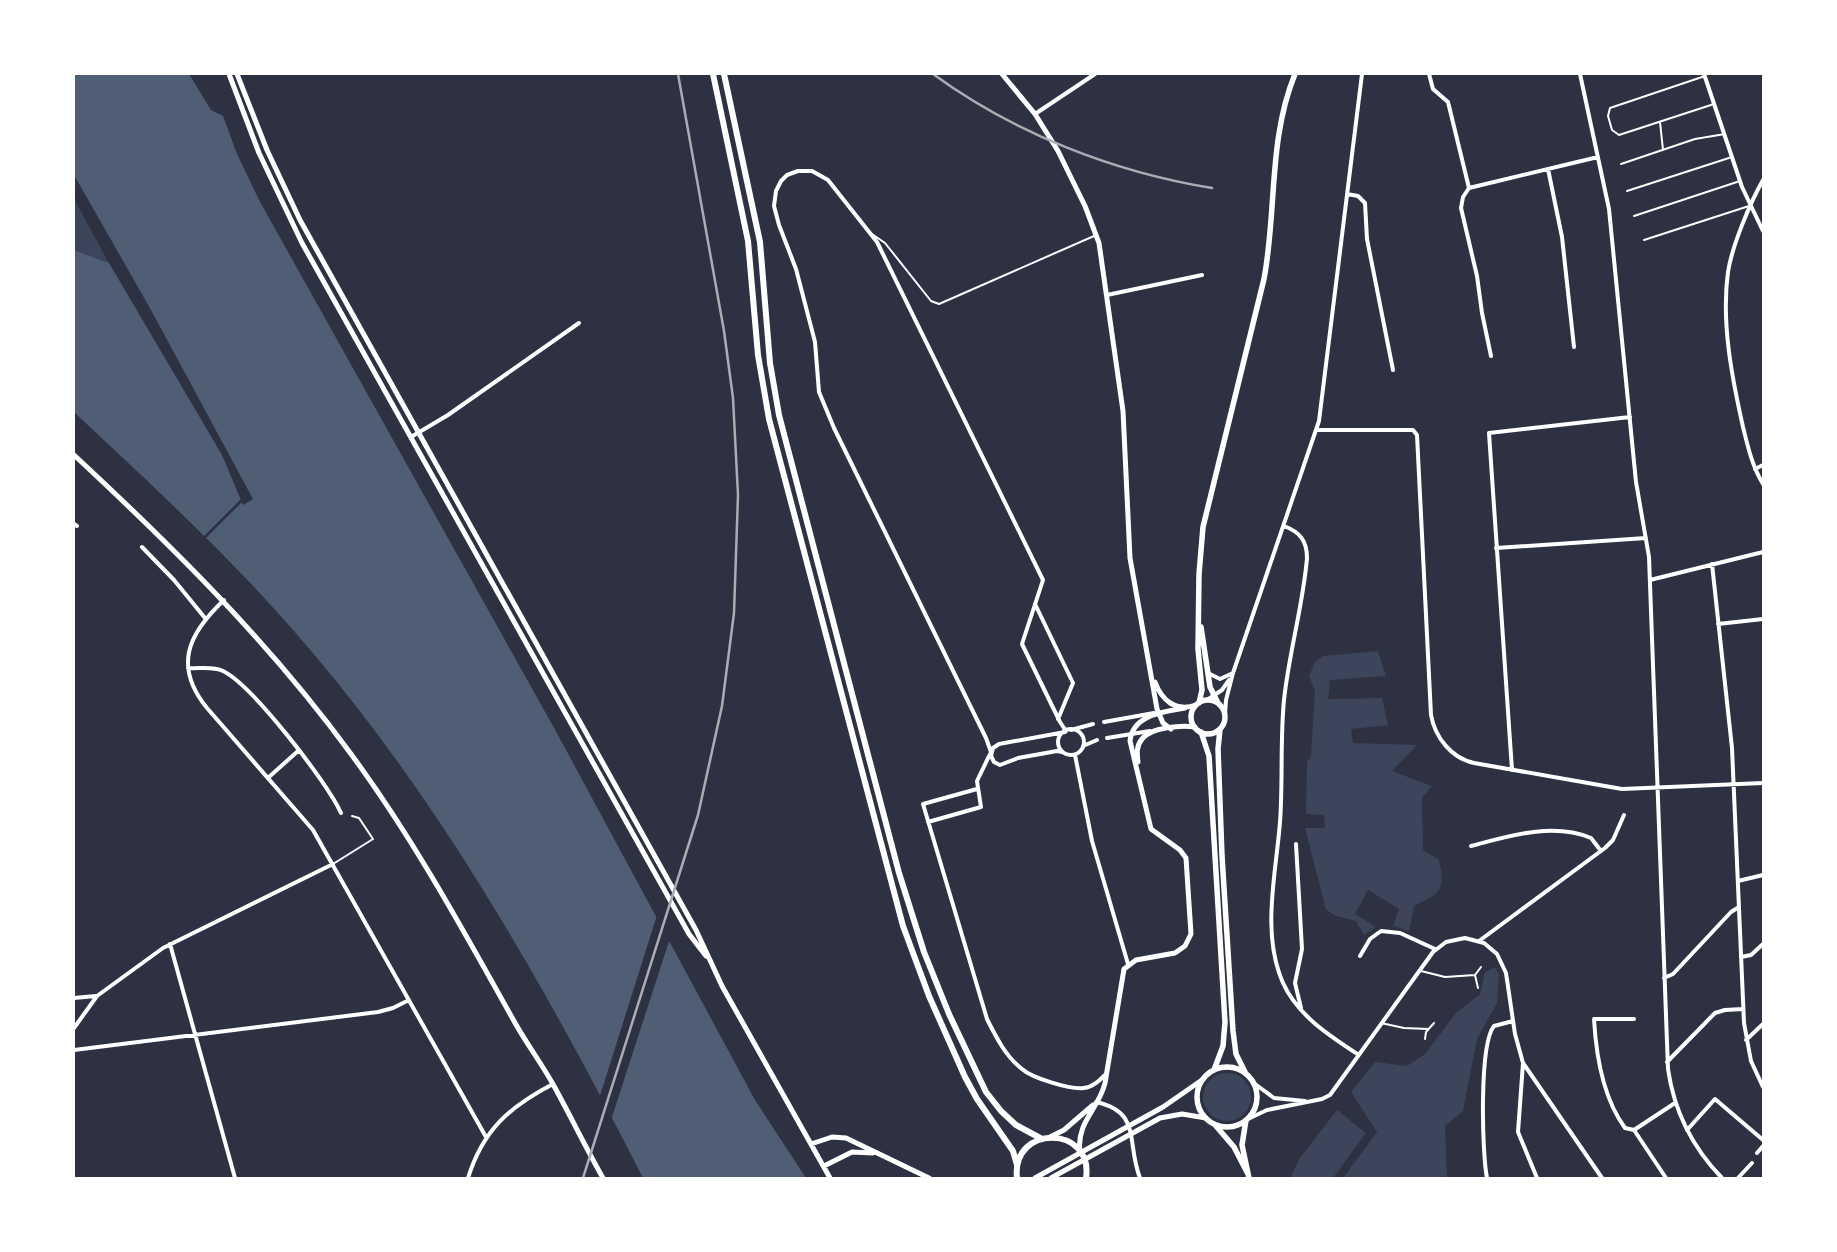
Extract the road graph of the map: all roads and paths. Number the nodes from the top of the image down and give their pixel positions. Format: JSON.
{"nodes":[{"id":1,"x":229,"y":74,"type":"edge"},
{"id":2,"x":238,"y":74,"type":"edge"},
{"id":3,"x":712,"y":74,"type":"edge"},
{"id":4,"x":724,"y":74,"type":"edge"},
{"id":5,"x":1002,"y":74,"type":"edge"},
{"id":6,"x":1095,"y":74,"type":"edge"},
{"id":7,"x":1295,"y":74,"type":"edge"},
{"id":8,"x":1362,"y":74,"type":"edge"},
{"id":9,"x":1429,"y":74,"type":"edge"},
{"id":10,"x":1580,"y":74,"type":"edge"},
{"id":11,"x":1705,"y":75,"type":"edge"},
{"id":12,"x":1715,"y":104,"type":"junction"},
{"id":13,"x":1035,"y":114,"type":"junction"},
{"id":14,"x":1660,"y":122,"type":"junction"},
{"id":15,"x":1724,"y":134,"type":"junction"},
{"id":16,"x":1663,"y":150,"type":"junction"},
{"id":17,"x":1598,"y":157,"type":"junction"},
{"id":18,"x":1732,"y":157,"type":"junction"},
{"id":19,"x":1621,"y":164,"type":"dead end"},
{"id":20,"x":1548,"y":169,"type":"junction"},
{"id":21,"x":1763,"y":180,"type":"edge"},
{"id":22,"x":1740,"y":181,"type":"junction"},
{"id":23,"x":1469,"y":188,"type":"junction"},
{"id":24,"x":1627,"y":191,"type":"dead end"},
{"id":25,"x":1346,"y":194,"type":"junction"},
{"id":26,"x":1750,"y":205,"type":"junction"},
{"id":27,"x":1634,"y":216,"type":"dead end"},
{"id":28,"x":1763,"y":231,"type":"edge"},
{"id":29,"x":870,"y":232,"type":"junction"},
{"id":30,"x":1096,"y":235,"type":"junction"},
{"id":31,"x":1644,"y":240,"type":"dead end"},
{"id":32,"x":1202,"y":275,"type":"dead end"},
{"id":33,"x":1106,"y":294,"type":"junction"},
{"id":34,"x":579,"y":323,"type":"dead end"},
{"id":35,"x":1574,"y":347,"type":"dead end"},
{"id":36,"x":1491,"y":356,"type":"dead end"},
{"id":37,"x":1393,"y":370,"type":"dead end"},
{"id":38,"x":1630,"y":417,"type":"junction"},
{"id":39,"x":1316,"y":430,"type":"junction"},
{"id":40,"x":418,"y":433,"type":"junction"},
{"id":41,"x":411,"y":437,"type":"junction"},
{"id":42,"x":74,"y":455,"type":"edge"},
{"id":43,"x":1763,"y":465,"type":"edge"},
{"id":44,"x":1755,"y":469,"type":"junction"},
{"id":45,"x":1763,"y":484,"type":"edge"},
{"id":46,"x":1284,"y":526,"type":"junction"},
{"id":47,"x":1646,"y":538,"type":"junction"},
{"id":48,"x":142,"y":547,"type":"dead end"},
{"id":49,"x":1496,"y":548,"type":"junction"},
{"id":50,"x":1763,"y":552,"type":"edge"},
{"id":51,"x":1712,"y":564,"type":"junction"},
{"id":52,"x":1650,"y":580,"type":"junction"},
{"id":53,"x":224,"y":600,"type":"junction"},
{"id":54,"x":1035,"y":604,"type":"junction"},
{"id":55,"x":1199,"y":613,"type":"junction"},
{"id":56,"x":206,"y":618,"type":"junction"},
{"id":57,"x":1763,"y":619,"type":"edge"},
{"id":58,"x":1718,"y":624,"type":"junction"},
{"id":59,"x":188,"y":668,"type":"junction"},
{"id":60,"x":1208,"y":672,"type":"junction"},
{"id":61,"x":1233,"y":673,"type":"junction"},
{"id":62,"x":1153,"y":677,"type":"junction"},
{"id":63,"x":1214,"y":697,"type":"junction"},
{"id":64,"x":1207,"y":700,"type":"junction"},
{"id":65,"x":1218,"y":703,"type":"junction"},
{"id":66,"x":1197,"y":704,"type":"junction"},
{"id":67,"x":1185,"y":708,"type":"junction"},
{"id":68,"x":1158,"y":713,"type":"junction"},
{"id":69,"x":1225,"y":714,"type":"junction"},
{"id":70,"x":1058,"y":719,"type":"junction"},
{"id":71,"x":1104,"y":722,"type":"dead end"},
{"id":72,"x":1093,"y":724,"type":"dead end"},
{"id":73,"x":1195,"y":727,"type":"junction"},
{"id":74,"x":1171,"y":729,"type":"junction"},
{"id":75,"x":1220,"y":729,"type":"junction"},
{"id":76,"x":1067,"y":731,"type":"junction"},
{"id":77,"x":1157,"y":731,"type":"junction"},
{"id":78,"x":1201,"y":732,"type":"junction"},
{"id":79,"x":1132,"y":734,"type":"junction"},
{"id":80,"x":1107,"y":738,"type":"dead end"},
{"id":81,"x":1097,"y":740,"type":"dead end"},
{"id":82,"x":1083,"y":746,"type":"junction"},
{"id":83,"x":298,"y":751,"type":"junction"},
{"id":84,"x":1062,"y":752,"type":"junction"},
{"id":85,"x":990,"y":753,"type":"junction"},
{"id":86,"x":1075,"y":755,"type":"junction"},
{"id":87,"x":1512,"y":770,"type":"junction"},
{"id":88,"x":1138,"y":773,"type":"junction"},
{"id":89,"x":268,"y":777,"type":"junction"},
{"id":90,"x":1763,"y":783,"type":"edge"},
{"id":91,"x":1734,"y":785,"type":"junction"},
{"id":92,"x":977,"y":789,"type":"junction"},
{"id":93,"x":1658,"y":789,"type":"junction"},
{"id":94,"x":341,"y":813,"type":"dead end"},
{"id":95,"x":1624,"y":815,"type":"dead end"},
{"id":96,"x":352,"y":816,"type":"dead end"},
{"id":97,"x":928,"y":822,"type":"junction"},
{"id":98,"x":1296,"y":844,"type":"dead end"},
{"id":99,"x":1471,"y":846,"type":"dead end"},
{"id":100,"x":1601,"y":851,"type":"junction"},
{"id":101,"x":333,"y":864,"type":"junction"},
{"id":102,"x":1763,"y":875,"type":"edge"},
{"id":103,"x":1738,"y":881,"type":"junction"},
{"id":104,"x":1739,"y":908,"type":"junction"},
{"id":105,"x":1479,"y":941,"type":"junction"},
{"id":106,"x":170,"y":944,"type":"junction"},
{"id":107,"x":1763,"y":944,"type":"edge"},
{"id":108,"x":1435,"y":950,"type":"junction"},
{"id":109,"x":1360,"y":956,"type":"dead end"},
{"id":110,"x":1741,"y":956,"type":"junction"},
{"id":111,"x":709,"y":960,"type":"junction"},
{"id":112,"x":1128,"y":964,"type":"junction"},
{"id":113,"x":1481,"y":967,"type":"dead end"},
{"id":114,"x":1419,"y":970,"type":"junction"},
{"id":115,"x":1475,"y":975,"type":"junction"},
{"id":116,"x":1664,"y":978,"type":"junction"},
{"id":117,"x":1478,"y":988,"type":"dead end"},
{"id":118,"x":96,"y":996,"type":"junction"},
{"id":119,"x":74,"y":998,"type":"edge"},
{"id":120,"x":409,"y":1000,"type":"junction"},
{"id":121,"x":1743,"y":1009,"type":"junction"},
{"id":122,"x":1301,"y":1010,"type":"junction"},
{"id":123,"x":1634,"y":1019,"type":"dead end"},
{"id":124,"x":1513,"y":1021,"type":"junction"},
{"id":125,"x":1434,"y":1023,"type":"dead end"},
{"id":126,"x":1381,"y":1024,"type":"junction"},
{"id":127,"x":1763,"y":1024,"type":"edge"},
{"id":128,"x":74,"y":1028,"type":"edge"},
{"id":129,"x":1428,"y":1028,"type":"junction"},
{"id":130,"x":195,"y":1035,"type":"junction"},
{"id":131,"x":1425,"y":1039,"type":"dead end"},
{"id":132,"x":1746,"y":1040,"type":"junction"},
{"id":133,"x":74,"y":1050,"type":"edge"},
{"id":134,"x":1359,"y":1055,"type":"junction"},
{"id":135,"x":1667,"y":1062,"type":"junction"},
{"id":136,"x":1523,"y":1063,"type":"junction"},
{"id":137,"x":1214,"y":1070,"type":"junction"},
{"id":138,"x":1245,"y":1072,"type":"junction"},
{"id":139,"x":1106,"y":1074,"type":"junction"},
{"id":140,"x":1202,"y":1080,"type":"junction"},
{"id":141,"x":553,"y":1084,"type":"junction"},
{"id":142,"x":1255,"y":1084,"type":"junction"},
{"id":143,"x":1763,"y":1087,"type":"edge"},
{"id":144,"x":1312,"y":1101,"type":"junction"},
{"id":145,"x":1096,"y":1103,"type":"junction"},
{"id":146,"x":1676,"y":1103,"type":"junction"},
{"id":147,"x":1206,"y":1118,"type":"junction"},
{"id":148,"x":1248,"y":1119,"type":"junction"},
{"id":149,"x":1214,"y":1124,"type":"junction"},
{"id":150,"x":1634,"y":1130,"type":"junction"},
{"id":151,"x":1687,"y":1130,"type":"junction"},
{"id":152,"x":1050,"y":1137,"type":"junction"},
{"id":153,"x":486,"y":1138,"type":"junction"},
{"id":154,"x":1042,"y":1139,"type":"junction"},
{"id":155,"x":1763,"y":1140,"type":"edge"},
{"id":156,"x":811,"y":1144,"type":"junction"},
{"id":157,"x":1763,"y":1146,"type":"edge"},
{"id":158,"x":1080,"y":1152,"type":"junction"},
{"id":159,"x":1757,"y":1153,"type":"dead end"},
{"id":160,"x":878,"y":1154,"type":"junction"},
{"id":161,"x":1752,"y":1163,"type":"dead end"},
{"id":162,"x":1017,"y":1164,"type":"junction"},
{"id":163,"x":824,"y":1166,"type":"junction"},
{"id":164,"x":1087,"y":1170,"type":"junction"},
{"id":165,"x":1248,"y":1176,"type":"edge"},
{"id":166,"x":235,"y":1178,"type":"edge"},
{"id":167,"x":468,"y":1178,"type":"edge"},
{"id":168,"x":603,"y":1178,"type":"edge"},
{"id":169,"x":830,"y":1178,"type":"edge"},
{"id":170,"x":929,"y":1178,"type":"edge"},
{"id":171,"x":1017,"y":1178,"type":"edge"},
{"id":172,"x":1035,"y":1178,"type":"edge"},
{"id":173,"x":1050,"y":1178,"type":"edge"},
{"id":174,"x":1086,"y":1178,"type":"edge"},
{"id":175,"x":1092,"y":1178,"type":"edge"},
{"id":176,"x":1140,"y":1178,"type":"edge"},
{"id":177,"x":1487,"y":1178,"type":"edge"},
{"id":178,"x":1537,"y":1178,"type":"edge"},
{"id":179,"x":1602,"y":1178,"type":"edge"},
{"id":180,"x":1666,"y":1178,"type":"edge"},
{"id":181,"x":1722,"y":1178,"type":"edge"},
{"id":182,"x":1738,"y":1178,"type":"edge"}],
"edges":[{"from":1,"to":41,"type":"street"},
{"from":2,"to":40,"type":"street"},
{"from":3,"to":162,"type":"highway"},
{"from":4,"to":154,"type":"highway"},
{"from":5,"to":13,"type":"street"},
{"from":6,"to":13,"type":"street"},
{"from":7,"to":55,"type":"main road"},
{"from":8,"to":25,"type":"street"},
{"from":9,"to":23,"type":"street"},
{"from":10,"to":17,"type":"street"},
{"from":11,"to":12,"type":"street"},
{"from":11,"to":14,"type":"lane"},
{"from":12,"to":14,"type":"lane"},
{"from":12,"to":15,"type":"street"},
{"from":13,"to":30,"type":"street"},
{"from":14,"to":16,"type":"lane"},
{"from":15,"to":16,"type":"lane"},
{"from":15,"to":18,"type":"street"},
{"from":16,"to":19,"type":"lane"},
{"from":17,"to":20,"type":"street"},
{"from":17,"to":38,"type":"street"},
{"from":18,"to":22,"type":"street"},
{"from":18,"to":24,"type":"lane"},
{"from":20,"to":23,"type":"street"},
{"from":20,"to":35,"type":"street"},
{"from":21,"to":26,"type":"street"},
{"from":22,"to":26,"type":"street"},
{"from":22,"to":27,"type":"lane"},
{"from":23,"to":36,"type":"street"},
{"from":25,"to":37,"type":"street"},
{"from":25,"to":39,"type":"street"},
{"from":26,"to":28,"type":"street"},
{"from":26,"to":31,"type":"lane"},
{"from":26,"to":44,"type":"street"},
{"from":29,"to":30,"type":"lane"},
{"from":29,"to":54,"type":"street"},
{"from":29,"to":85,"type":"street"},
{"from":30,"to":33,"type":"street"},
{"from":32,"to":33,"type":"street"},
{"from":33,"to":62,"type":"street"},
{"from":34,"to":40,"type":"street"},
{"from":38,"to":47,"type":"street"},
{"from":38,"to":49,"type":"street"},
{"from":39,"to":46,"type":"street"},
{"from":39,"to":87,"type":"street"},
{"from":40,"to":41,"type":"street"},
{"from":40,"to":111,"type":"street"},
{"from":41,"to":111,"type":"street"},
{"from":42,"to":53,"type":"street"},
{"from":43,"to":44,"type":"street"},
{"from":44,"to":45,"type":"street"},
{"from":46,"to":61,"type":"street"},
{"from":46,"to":122,"type":"street"},
{"from":47,"to":49,"type":"street"},
{"from":47,"to":52,"type":"street"},
{"from":48,"to":56,"type":"street"},
{"from":49,"to":87,"type":"street"},
{"from":50,"to":51,"type":"street"},
{"from":51,"to":52,"type":"street"},
{"from":51,"to":58,"type":"street"},
{"from":52,"to":93,"type":"street"},
{"from":53,"to":56,"type":"street"},
{"from":53,"to":141,"type":"street"},
{"from":54,"to":70,"type":"street"},
{"from":54,"to":70,"type":"street"},
{"from":55,"to":60,"type":"main road"},
{"from":55,"to":66,"type":"main road"},
{"from":56,"to":59,"type":"street"},
{"from":57,"to":58,"type":"street"},
{"from":58,"to":91,"type":"street"},
{"from":59,"to":83,"type":"street"},
{"from":59,"to":89,"type":"street"},
{"from":60,"to":61,"type":"street"},
{"from":60,"to":63,"type":"main road"},
{"from":61,"to":63,"type":"street"},
{"from":61,"to":69,"type":"street"},
{"from":62,"to":67,"type":"street"},
{"from":62,"to":68,"type":"street"},
{"from":63,"to":64,"type":"street"},
{"from":63,"to":65,"type":"main road"},
{"from":64,"to":65,"type":"main road"},
{"from":64,"to":66,"type":"main road"},
{"from":65,"to":69,"type":"main road"},
{"from":66,"to":67,"type":"street"},
{"from":66,"to":73,"type":"main road"},
{"from":67,"to":68,"type":"street"},
{"from":68,"to":71,"type":"street"},
{"from":68,"to":74,"type":"street"},
{"from":68,"to":79,"type":"street"},
{"from":69,"to":75,"type":"main road"},
{"from":70,"to":76,"type":"street"},
{"from":72,"to":76,"type":"street"},
{"from":73,"to":74,"type":"street"},
{"from":73,"to":78,"type":"main road"},
{"from":74,"to":77,"type":"street"},
{"from":75,"to":78,"type":"main road"},
{"from":75,"to":138,"type":"main road"},
{"from":76,"to":82,"type":"street"},
{"from":76,"to":84,"type":"street"},
{"from":76,"to":85,"type":"street"},
{"from":77,"to":79,"type":"street"},
{"from":77,"to":88,"type":"street"},
{"from":78,"to":137,"type":"main road"},
{"from":79,"to":80,"type":"street"},
{"from":79,"to":88,"type":"street"},
{"from":81,"to":82,"type":"street"},
{"from":82,"to":86,"type":"street"},
{"from":83,"to":89,"type":"street"},
{"from":83,"to":94,"type":"street"},
{"from":84,"to":85,"type":"street"},
{"from":84,"to":86,"type":"street"},
{"from":85,"to":92,"type":"street"},
{"from":86,"to":112,"type":"street"},
{"from":87,"to":93,"type":"street"},
{"from":88,"to":112,"type":"street"},
{"from":89,"to":101,"type":"street"},
{"from":90,"to":91,"type":"street"},
{"from":91,"to":93,"type":"street"},
{"from":91,"to":103,"type":"street"},
{"from":92,"to":97,"type":"street"},
{"from":92,"to":97,"type":"street"},
{"from":93,"to":116,"type":"street"},
{"from":95,"to":100,"type":"street"},
{"from":96,"to":101,"type":"lane"},
{"from":97,"to":139,"type":"street"},
{"from":98,"to":122,"type":"street"},
{"from":99,"to":100,"type":"street"},
{"from":100,"to":105,"type":"street"},
{"from":101,"to":106,"type":"street"},
{"from":101,"to":120,"type":"street"},
{"from":102,"to":103,"type":"street"},
{"from":103,"to":104,"type":"street"},
{"from":104,"to":110,"type":"street"},
{"from":104,"to":116,"type":"street"},
{"from":105,"to":108,"type":"street"},
{"from":105,"to":124,"type":"street"},
{"from":106,"to":118,"type":"street"},
{"from":106,"to":130,"type":"street"},
{"from":107,"to":110,"type":"street"},
{"from":108,"to":109,"type":"street"},
{"from":108,"to":114,"type":"street"},
{"from":110,"to":121,"type":"street"},
{"from":111,"to":156,"type":"street"},
{"from":112,"to":139,"type":"street"},
{"from":113,"to":115,"type":"lane"},
{"from":114,"to":115,"type":"lane"},
{"from":114,"to":126,"type":"street"},
{"from":115,"to":117,"type":"lane"},
{"from":116,"to":135,"type":"street"},
{"from":118,"to":119,"type":"street"},
{"from":118,"to":128,"type":"street"},
{"from":120,"to":130,"type":"street"},
{"from":120,"to":153,"type":"street"},
{"from":121,"to":132,"type":"street"},
{"from":121,"to":135,"type":"street"},
{"from":122,"to":134,"type":"street"},
{"from":123,"to":150,"type":"street"},
{"from":124,"to":136,"type":"street"},
{"from":124,"to":177,"type":"street"},
{"from":125,"to":129,"type":"lane"},
{"from":126,"to":129,"type":"lane"},
{"from":126,"to":134,"type":"street"},
{"from":127,"to":132,"type":"street"},
{"from":129,"to":131,"type":"lane"},
{"from":130,"to":133,"type":"street"},
{"from":130,"to":166,"type":"street"},
{"from":132,"to":143,"type":"street"},
{"from":134,"to":144,"type":"street"},
{"from":135,"to":146,"type":"street"},
{"from":136,"to":178,"type":"street"},
{"from":136,"to":179,"type":"street"},
{"from":137,"to":138,"type":"main road"},
{"from":137,"to":140,"type":"main road"},
{"from":138,"to":142,"type":"main road"},
{"from":139,"to":145,"type":"street"},
{"from":140,"to":147,"type":"main road"},
{"from":140,"to":172,"type":"street"},
{"from":141,"to":153,"type":"street"},
{"from":141,"to":168,"type":"street"},
{"from":142,"to":144,"type":"street"},
{"from":142,"to":148,"type":"main road"},
{"from":144,"to":148,"type":"street"},
{"from":145,"to":152,"type":"street"},
{"from":145,"to":158,"type":"street"},
{"from":145,"to":176,"type":"street"},
{"from":146,"to":150,"type":"street"},
{"from":146,"to":151,"type":"street"},
{"from":147,"to":149,"type":"main road"},
{"from":147,"to":173,"type":"street"},
{"from":148,"to":149,"type":"main road"},
{"from":148,"to":165,"type":"main road"},
{"from":149,"to":165,"type":"main road"},
{"from":150,"to":180,"type":"street"},
{"from":151,"to":155,"type":"street"},
{"from":151,"to":181,"type":"street"},
{"from":152,"to":154,"type":"highway"},
{"from":152,"to":158,"type":"highway"},
{"from":153,"to":167,"type":"street"},
{"from":154,"to":162,"type":"highway"},
{"from":156,"to":160,"type":"street"},
{"from":156,"to":163,"type":"street"},
{"from":157,"to":159,"type":"street"},
{"from":158,"to":164,"type":"highway"},
{"from":160,"to":163,"type":"street"},
{"from":160,"to":170,"type":"street"},
{"from":161,"to":182,"type":"street"},
{"from":162,"to":171,"type":"highway"},
{"from":163,"to":169,"type":"street"},
{"from":164,"to":174,"type":"highway"},
{"from":164,"to":175,"type":"highway"}]}
